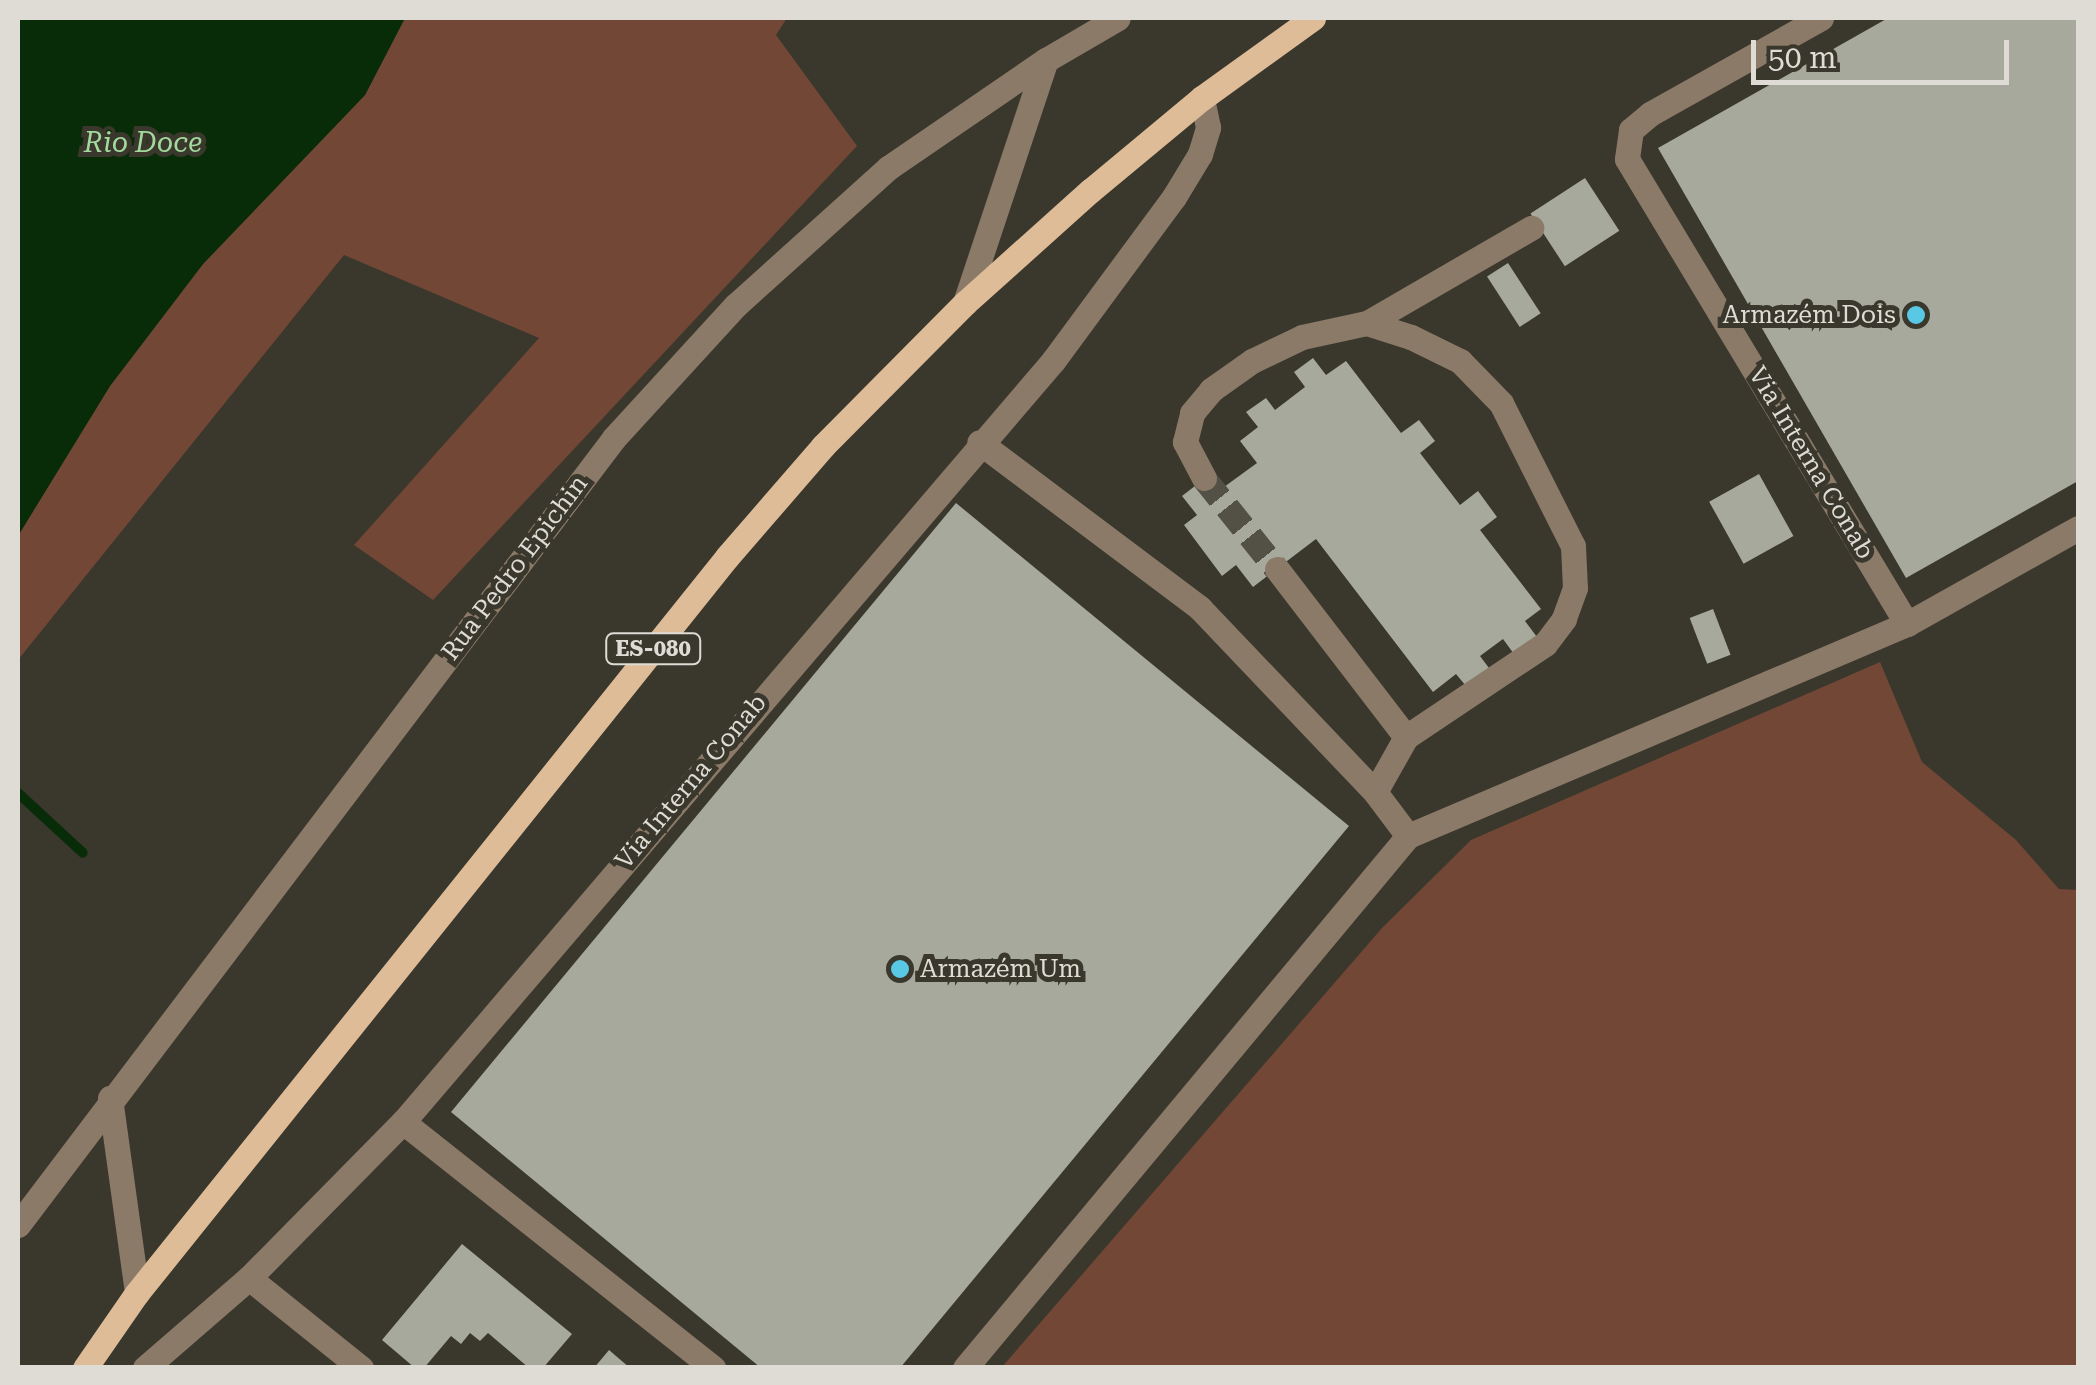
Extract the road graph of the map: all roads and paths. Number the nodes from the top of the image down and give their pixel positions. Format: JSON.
{"nodes":[{"id":1,"x":1118,"y":18,"type":"edge"},
{"id":2,"x":1313,"y":18,"type":"edge"},
{"id":3,"x":1821,"y":18,"type":"edge"},
{"id":4,"x":1046,"y":60,"type":"junction"},
{"id":5,"x":1202,"y":98,"type":"junction"},
{"id":6,"x":1531,"y":228,"type":"dead end"},
{"id":7,"x":965,"y":303,"type":"junction"},
{"id":8,"x":1367,"y":323,"type":"junction"},
{"id":9,"x":979,"y":442,"type":"junction"},
{"id":10,"x":1204,"y":478,"type":"tunnel mouth"},
{"id":11,"x":2078,"y":528,"type":"edge"},
{"id":12,"x":1276,"y":569,"type":"tunnel mouth"},
{"id":13,"x":1907,"y":624,"type":"junction"},
{"id":14,"x":1406,"y":737,"type":"junction"},
{"id":15,"x":1374,"y":792,"type":"junction"},
{"id":16,"x":1408,"y":836,"type":"junction"},
{"id":17,"x":110,"y":1098,"type":"junction"},
{"id":18,"x":402,"y":1122,"type":"junction"},
{"id":19,"x":18,"y":1225,"type":"edge"},
{"id":20,"x":249,"y":1278,"type":"junction"},
{"id":21,"x":137,"y":1293,"type":"junction"},
{"id":22,"x":84,"y":1368,"type":"edge"},
{"id":23,"x":145,"y":1368,"type":"edge"},
{"id":24,"x":361,"y":1368,"type":"edge"},
{"id":25,"x":713,"y":1368,"type":"edge"},
{"id":26,"x":965,"y":1368,"type":"edge"}],
"edges":[{"from":1,"to":4,"type":"street","name":"Rua Pedro Epichin"},
{"from":2,"to":5,"type":"main road","number":"ES-080"},
{"from":3,"to":13,"type":"street","name":"Via Interna Conab"},
{"from":4,"to":7,"type":"street"},
{"from":4,"to":17,"type":"street","name":"Rua Pedro Epichin"},
{"from":5,"to":7,"type":"main road","number":"ES-080"},
{"from":5,"to":9,"type":"street","name":"Via Interna Conab"},
{"from":6,"to":8,"type":"street"},
{"from":7,"to":21,"type":"main road","number":"ES-080"},
{"from":8,"to":10,"type":"street"},
{"from":8,"to":14,"type":"street"},
{"from":9,"to":15,"type":"street"},
{"from":9,"to":18,"type":"street","name":"Via Interna Conab"},
{"from":11,"to":13,"type":"street"},
{"from":12,"to":14,"type":"street"},
{"from":13,"to":16,"type":"street"},
{"from":14,"to":15,"type":"street"},
{"from":15,"to":16,"type":"street"},
{"from":16,"to":26,"type":"street"},
{"from":17,"to":19,"type":"street","name":"Rua Pedro Epichin"},
{"from":17,"to":21,"type":"street"},
{"from":18,"to":20,"type":"street","name":"Via Interna Conab"},
{"from":18,"to":25,"type":"street"},
{"from":20,"to":23,"type":"street","name":"Via Interna Conab"},
{"from":20,"to":24,"type":"street"},
{"from":21,"to":22,"type":"main road","number":"ES-080"}]}
